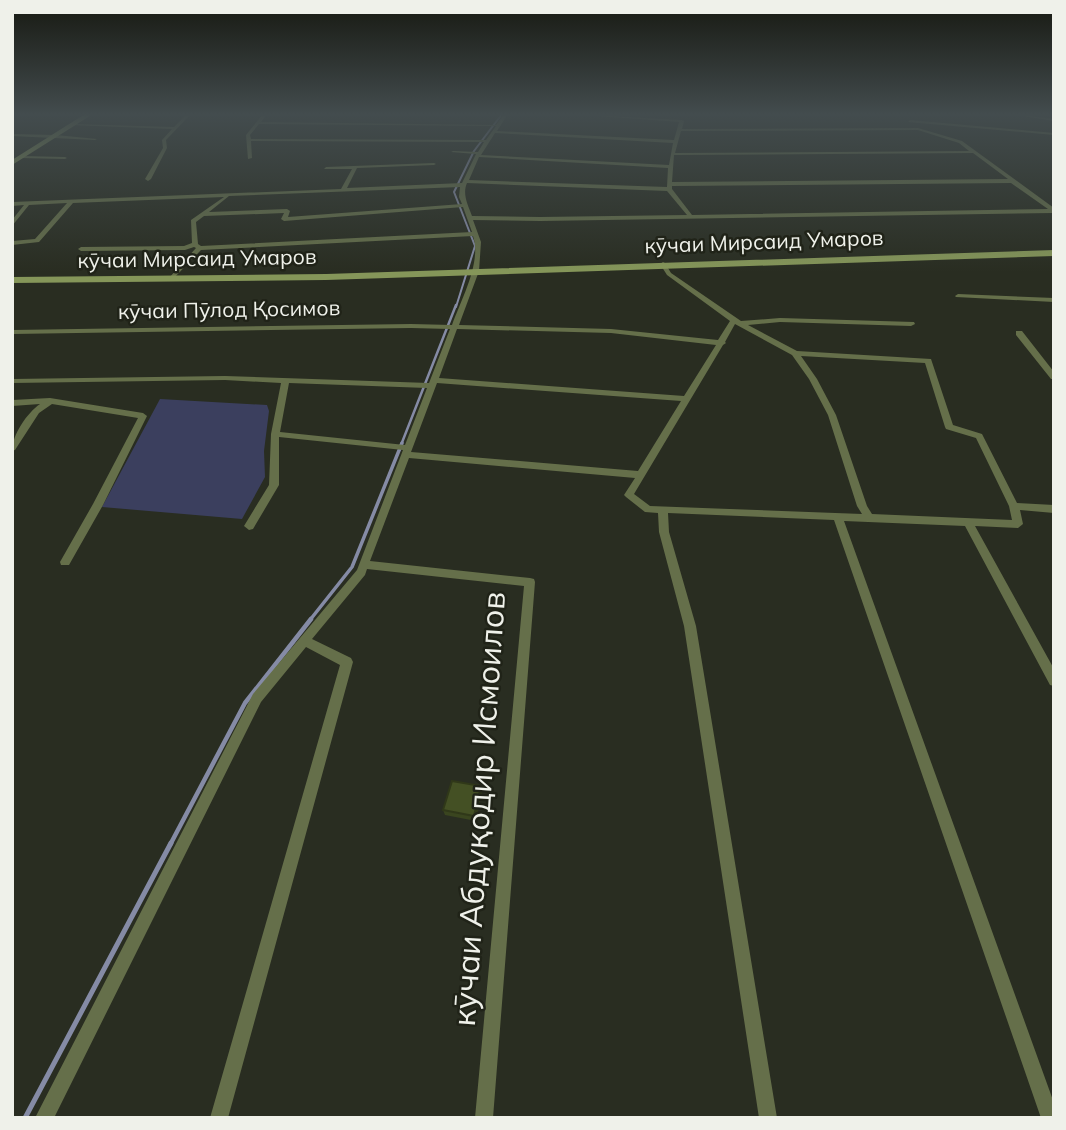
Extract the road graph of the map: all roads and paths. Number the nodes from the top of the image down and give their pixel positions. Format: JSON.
{"nodes":[{"id":1,"x":671,"y":166,"type":"edge"},
{"id":2,"x":154,"y":167,"type":"edge"},
{"id":3,"x":355,"y":167,"type":"junction"},
{"id":4,"x":362,"y":167,"type":"edge"},
{"id":5,"x":469,"y":167,"type":"edge"},
{"id":6,"x":993,"y":167,"type":"edge"},
{"id":7,"x":326,"y":168,"type":"dead end"},
{"id":8,"x":148,"y":178,"type":"dead end"},
{"id":9,"x":1012,"y":181,"type":"junction"},
{"id":10,"x":461,"y":184,"type":"junction"},
{"id":11,"x":669,"y":186,"type":"junction"},
{"id":12,"x":343,"y":190,"type":"junction"},
{"id":13,"x":230,"y":195,"type":"junction"},
{"id":14,"x":72,"y":201,"type":"junction"},
{"id":15,"x":28,"y":203,"type":"junction"},
{"id":16,"x":12,"y":204,"type":"edge"},
{"id":17,"x":461,"y":206,"type":"junction"},
{"id":18,"x":1053,"y":211,"type":"edge"},
{"id":19,"x":201,"y":214,"type":"junction"},
{"id":20,"x":691,"y":217,"type":"junction"},
{"id":21,"x":470,"y":218,"type":"junction"},
{"id":22,"x":12,"y":224,"type":"edge"},
{"id":23,"x":472,"y":234,"type":"junction"},
{"id":24,"x":12,"y":243,"type":"edge"},
{"id":25,"x":197,"y":246,"type":"junction"},
{"id":26,"x":81,"y":249,"type":"dead end"},
{"id":27,"x":1054,"y":253,"type":"edge"},
{"id":28,"x":663,"y":264,"type":"junction"},
{"id":29,"x":471,"y":271,"type":"junction"},
{"id":30,"x":172,"y":278,"type":"junction"},
{"id":31,"x":12,"y":280,"type":"edge"},
{"id":32,"x":958,"y":296,"type":"dead end"},
{"id":33,"x":1054,"y":300,"type":"edge"},
{"id":34,"x":737,"y":322,"type":"junction"},
{"id":35,"x":911,"y":324,"type":"dead end"},
{"id":36,"x":450,"y":327,"type":"junction"},
{"id":37,"x":12,"y":331,"type":"edge"},
{"id":38,"x":1018,"y":333,"type":"dead end"},
{"id":39,"x":722,"y":343,"type":"junction"},
{"id":40,"x":795,"y":353,"type":"junction"},
{"id":41,"x":1054,"y":377,"type":"edge"},
{"id":42,"x":285,"y":380,"type":"junction"},
{"id":43,"x":12,"y":381,"type":"edge"},
{"id":44,"x":429,"y":384,"type":"junction"},
{"id":45,"x":688,"y":399,"type":"junction"},
{"id":46,"x":50,"y":401,"type":"junction"},
{"id":47,"x":12,"y":403,"type":"edge"},
{"id":48,"x":275,"y":433,"type":"junction"},
{"id":49,"x":12,"y":448,"type":"edge"},
{"id":50,"x":407,"y":452,"type":"junction"},
{"id":51,"x":642,"y":475,"type":"junction"},
{"id":52,"x":1014,"y":506,"type":"junction"},
{"id":53,"x":663,"y":509,"type":"junction"},
{"id":54,"x":1054,"y":509,"type":"edge"},
{"id":55,"x":837,"y":516,"type":"junction"},
{"id":56,"x":869,"y":518,"type":"junction"},
{"id":57,"x":968,"y":522,"type":"junction"},
{"id":58,"x":249,"y":526,"type":"dead end"},
{"id":59,"x":65,"y":562,"type":"dead end"},
{"id":60,"x":363,"y":565,"type":"junction"},
{"id":61,"x":304,"y":641,"type":"junction"},
{"id":62,"x":1054,"y":681,"type":"edge"},
{"id":63,"x":44,"y":1118,"type":"edge"},
{"id":64,"x":219,"y":1118,"type":"edge"},
{"id":65,"x":484,"y":1118,"type":"edge"},
{"id":66,"x":768,"y":1118,"type":"edge"},
{"id":67,"x":1050,"y":1118,"type":"edge"}],
"edges":[{"from":1,"to":11,"type":"street"},
{"from":2,"to":8,"type":"street"},
{"from":3,"to":4,"type":"street"},
{"from":3,"to":7,"type":"street"},
{"from":3,"to":12,"type":"street"},
{"from":5,"to":10,"type":"street"},
{"from":6,"to":9,"type":"street"},
{"from":9,"to":11,"type":"street"},
{"from":9,"to":18,"type":"street"},
{"from":10,"to":11,"type":"street"},
{"from":10,"to":12,"type":"street"},
{"from":10,"to":17,"type":"street"},
{"from":11,"to":20,"type":"street"},
{"from":12,"to":13,"type":"street"},
{"from":13,"to":14,"type":"street"},
{"from":13,"to":19,"type":"street"},
{"from":14,"to":15,"type":"street"},
{"from":14,"to":24,"type":"street"},
{"from":15,"to":16,"type":"street"},
{"from":15,"to":22,"type":"street"},
{"from":17,"to":19,"type":"street"},
{"from":17,"to":21,"type":"street"},
{"from":18,"to":20,"type":"street"},
{"from":19,"to":25,"type":"street"},
{"from":20,"to":21,"type":"street"},
{"from":21,"to":23,"type":"street"},
{"from":23,"to":25,"type":"street"},
{"from":23,"to":29,"type":"street"},
{"from":25,"to":26,"type":"street"},
{"from":25,"to":30,"type":"street"},
{"from":27,"to":28,"type":"street","name":"кӯчаи Мирсаид Умаров"},
{"from":28,"to":29,"type":"street","name":"кӯчаи Мирсаид Умаров"},
{"from":28,"to":34,"type":"street"},
{"from":29,"to":30,"type":"street","name":"кӯчаи Мирсаид Умаров"},
{"from":29,"to":36,"type":"street"},
{"from":30,"to":31,"type":"street","name":"кӯчаи Мирсаид Умаров"},
{"from":32,"to":33,"type":"street"},
{"from":34,"to":35,"type":"street"},
{"from":34,"to":39,"type":"street"},
{"from":34,"to":40,"type":"street"},
{"from":36,"to":37,"type":"street","name":"кӯчаи Пӯлод Қосимов"},
{"from":36,"to":39,"type":"street","name":"кӯчаи Пӯлод Қосимов"},
{"from":36,"to":44,"type":"street"},
{"from":38,"to":41,"type":"street"},
{"from":39,"to":45,"type":"street"},
{"from":40,"to":52,"type":"street"},
{"from":40,"to":56,"type":"street"},
{"from":42,"to":43,"type":"street"},
{"from":42,"to":44,"type":"street"},
{"from":42,"to":48,"type":"street"},
{"from":44,"to":45,"type":"street"},
{"from":44,"to":50,"type":"street"},
{"from":45,"to":51,"type":"street"},
{"from":46,"to":47,"type":"street"},
{"from":46,"to":49,"type":"street"},
{"from":46,"to":59,"type":"street"},
{"from":48,"to":50,"type":"street"},
{"from":48,"to":58,"type":"street"},
{"from":50,"to":51,"type":"street"},
{"from":50,"to":60,"type":"street"},
{"from":51,"to":53,"type":"street"},
{"from":52,"to":54,"type":"street"},
{"from":52,"to":57,"type":"street"},
{"from":53,"to":55,"type":"street"},
{"from":53,"to":66,"type":"street"},
{"from":55,"to":56,"type":"street"},
{"from":55,"to":67,"type":"street"},
{"from":56,"to":57,"type":"street"},
{"from":57,"to":62,"type":"street"},
{"from":60,"to":61,"type":"street"},
{"from":60,"to":65,"type":"street","name":"кӯчаи Абдуқодир Исмоилов"},
{"from":61,"to":63,"type":"street"},
{"from":61,"to":64,"type":"street"}]}
